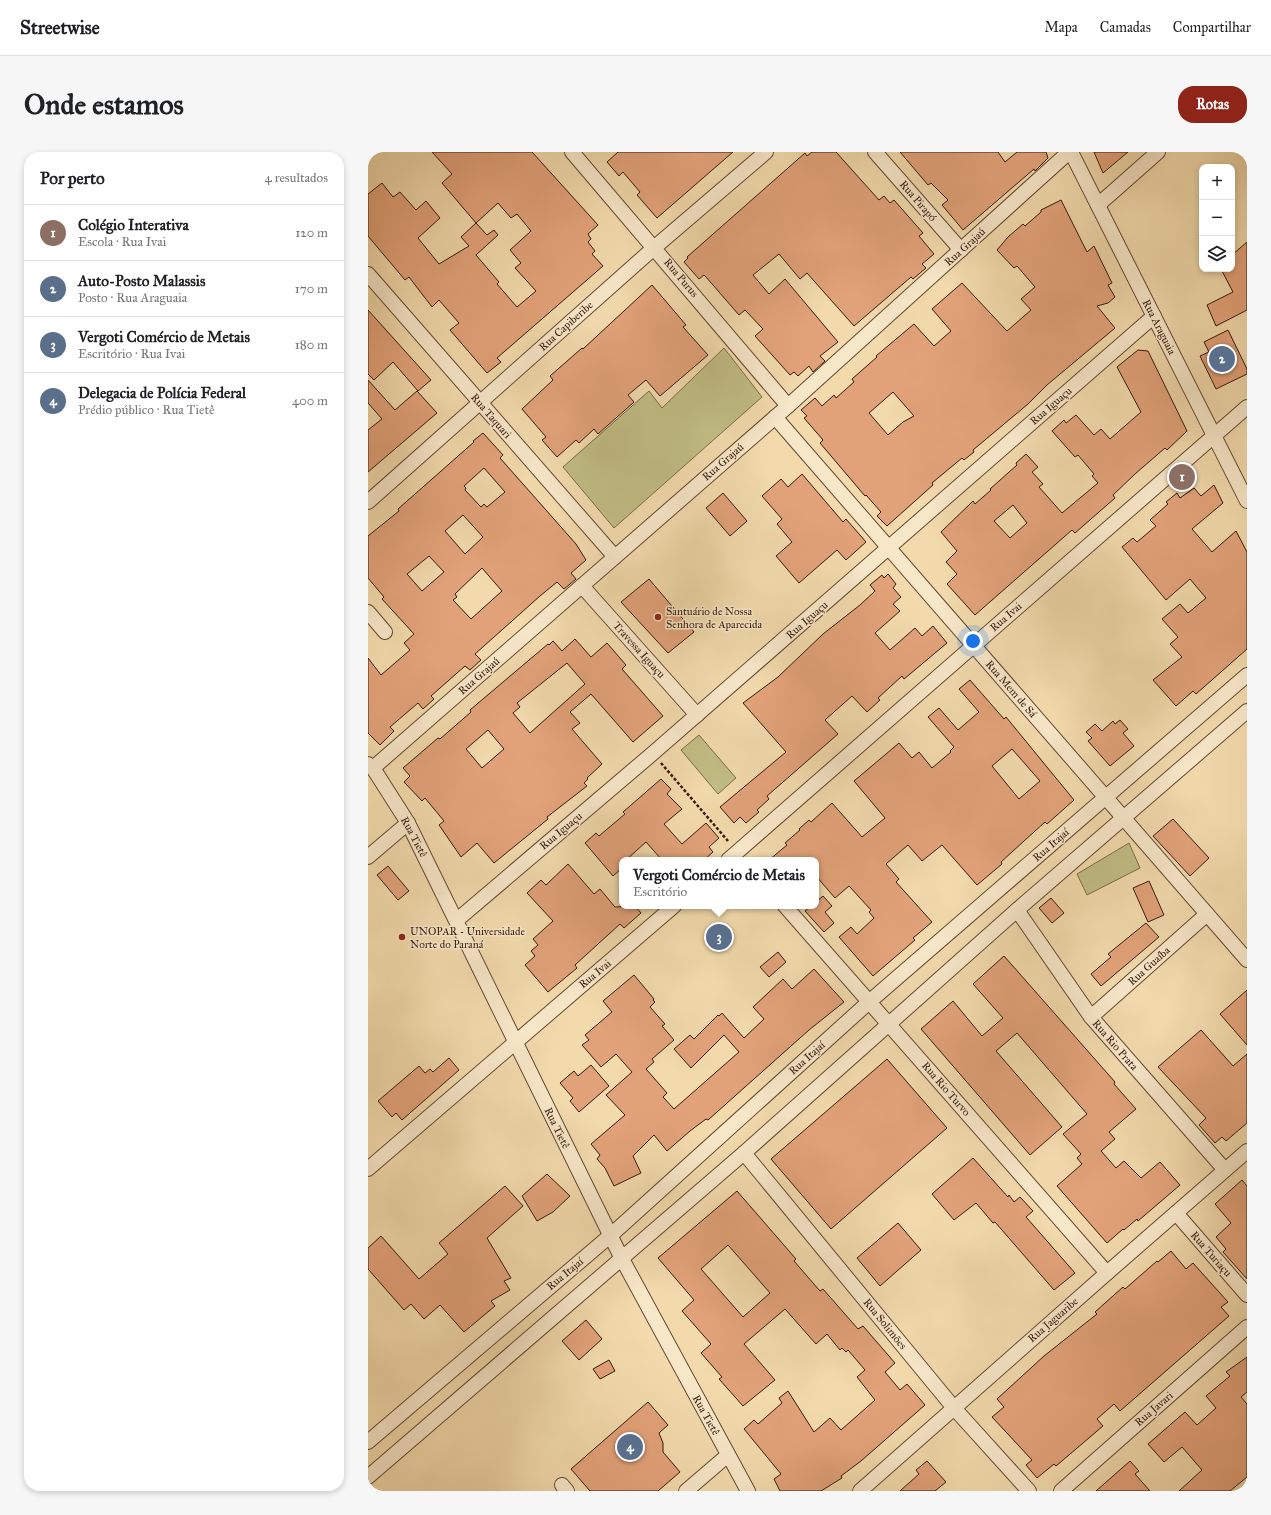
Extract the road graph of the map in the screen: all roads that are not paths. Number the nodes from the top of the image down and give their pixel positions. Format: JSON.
{"nodes":[{"id":1,"x":572,"y":152,"type":"edge"},
{"id":2,"x":766,"y":152,"type":"edge"},
{"id":3,"x":875,"y":152,"type":"edge"},
{"id":4,"x":1070,"y":152,"type":"edge"},
{"id":5,"x":1158,"y":152,"type":"edge"},
{"id":6,"x":1098,"y":205,"type":"junction"},
{"id":7,"x":655,"y":247,"type":"junction"},
{"id":8,"x":961,"y":250,"type":"junction"},
{"id":9,"x":368,"y":274,"type":"edge"},
{"id":10,"x":1154,"y":316,"type":"junction"},
{"id":11,"x":480,"y":404,"type":"junction"},
{"id":12,"x":788,"y":406,"type":"junction"},
{"id":13,"x":1247,"y":406,"type":"edge"},
{"id":14,"x":775,"y":417,"type":"junction"},
{"id":15,"x":1214,"y":435,"type":"junction"},
{"id":16,"x":1247,"y":501,"type":"edge"},
{"id":17,"x":368,"y":502,"type":"edge"},
{"id":18,"x":889,"y":548,"type":"junction"},
{"id":19,"x":615,"y":557,"type":"junction"},
{"id":20,"x":582,"y":586,"type":"junction"},
{"id":21,"x":368,"y":612,"type":"edge"},
{"id":22,"x":385,"y":632,"type":"dead end"},
{"id":23,"x":974,"y":646,"type":"junction"},
{"id":24,"x":1247,"y":675,"type":"edge"},
{"id":25,"x":1247,"y":711,"type":"edge"},
{"id":26,"x":697,"y":715,"type":"junction"},
{"id":27,"x":370,"y":766,"type":"edge"},
{"id":28,"x":1106,"y":798,"type":"junction"},
{"id":29,"x":1123,"y":818,"type":"junction"},
{"id":30,"x":408,"y":823,"type":"junction"},
{"id":31,"x":368,"y":857,"type":"edge"},
{"id":32,"x":737,"y":857,"type":"edge"},
{"id":33,"x":670,"y":909,"type":"edge"},
{"id":34,"x":788,"y":909,"type":"edge"},
{"id":35,"x":1017,"y":910,"type":"junction"},
{"id":36,"x":1207,"y":914,"type":"junction"},
{"id":37,"x":457,"y":920,"type":"junction"},
{"id":38,"x":1247,"y":960,"type":"edge"},
{"id":39,"x":869,"y":1002,"type":"junction"},
{"id":40,"x":1091,"y":1017,"type":"junction"},
{"id":41,"x":889,"y":1025,"type":"junction"},
{"id":42,"x":515,"y":1041,"type":"junction"},
{"id":43,"x":1247,"y":1151,"type":"edge"},
{"id":44,"x":744,"y":1153,"type":"junction"},
{"id":45,"x":368,"y":1169,"type":"edge"},
{"id":46,"x":1225,"y":1170,"type":"junction"},
{"id":47,"x":1176,"y":1213,"type":"junction"},
{"id":48,"x":610,"y":1235,"type":"junction"},
{"id":49,"x":621,"y":1257,"type":"junction"},
{"id":50,"x":1107,"y":1273,"type":"junction"},
{"id":51,"x":1247,"y":1295,"type":"edge"},
{"id":52,"x":1247,"y":1327,"type":"edge"},
{"id":53,"x":954,"y":1408,"type":"junction"},
{"id":54,"x":368,"y":1442,"type":"edge"},
{"id":55,"x":728,"y":1455,"type":"junction"},
{"id":56,"x":368,"y":1477,"type":"edge"},
{"id":57,"x":686,"y":1491,"type":"edge"},
{"id":58,"x":748,"y":1491,"type":"edge"},
{"id":59,"x":860,"y":1491,"type":"edge"},
{"id":60,"x":1029,"y":1491,"type":"edge"},
{"id":61,"x":1061,"y":1491,"type":"edge"}],
"edges":[{"from":1,"to":7,"type":"street","name":"Rua Purus"},
{"from":2,"to":7,"type":"street","name":"Rua Capiberibe"},
{"from":3,"to":8,"type":"street","name":"Rua Pirapó"},
{"from":4,"to":6,"type":"street","name":"Rua Araguaia"},
{"from":4,"to":8,"type":"street","name":"Rua Grajaú"},
{"from":5,"to":6,"type":"street"},
{"from":6,"to":10,"type":"street","name":"Rua Araguaia"},
{"from":7,"to":11,"type":"street","name":"Rua Capiberibe"},
{"from":7,"to":12,"type":"street","name":"Rua Purus"},
{"from":8,"to":12,"type":"street","name":"Rua Grajaú"},
{"from":9,"to":11,"type":"street","name":"Rua Taquari"},
{"from":10,"to":15,"type":"street","name":"Rua Araguaia"},
{"from":10,"to":18,"type":"street","name":"Rua Iguaçu"},
{"from":11,"to":17,"type":"street","name":"Rua Capiberibe"},
{"from":11,"to":19,"type":"street","name":"Rua Taquari"},
{"from":12,"to":14,"type":"street","name":"Rua Grajaú"},
{"from":13,"to":15,"type":"street","name":"Rua Ivai"},
{"from":14,"to":18,"type":"street","name":"Rua Mem de Sá"},
{"from":14,"to":19,"type":"street","name":"Rua Grajaú"},
{"from":15,"to":16,"type":"street","name":"Rua Araguaia"},
{"from":15,"to":23,"type":"street","name":"Rua Ivai"},
{"from":18,"to":23,"type":"street","name":"Rua Mem de Sá"},
{"from":18,"to":26,"type":"street","name":"Rua Iguaçu"},
{"from":19,"to":20,"type":"street","name":"Rua Grajaú"},
{"from":20,"to":26,"type":"street","name":"Travessa Iguaçu"},
{"from":20,"to":27,"type":"street","name":"Rua Grajaú"},
{"from":21,"to":22,"type":"street"},
{"from":23,"to":28,"type":"street","name":"Rua Mem de Sá"},
{"from":23,"to":32,"type":"street","name":"Rua Ivai"},
{"from":24,"to":28,"type":"street","name":"Rua Itajaí"},
{"from":25,"to":29,"type":"street"},
{"from":26,"to":37,"type":"street","name":"Rua Iguaçu"},
{"from":27,"to":30,"type":"street","name":"Rua Tietê"},
{"from":28,"to":29,"type":"street","name":"Rua Mem de Sá"},
{"from":28,"to":39,"type":"street","name":"Rua Itajaí"},
{"from":29,"to":35,"type":"street"},
{"from":29,"to":36,"type":"street","name":"Rua Mem de Sá"},
{"from":30,"to":31,"type":"street"},
{"from":30,"to":37,"type":"street","name":"Rua Tietê"},
{"from":33,"to":42,"type":"street","name":"Rua Ivai"},
{"from":34,"to":39,"type":"street","name":"Rua Rio Turvo"},
{"from":35,"to":40,"type":"street","name":"Rua Rio Prata"},
{"from":35,"to":41,"type":"street"},
{"from":36,"to":38,"type":"street","name":"Rua Mem de Sá"},
{"from":36,"to":40,"type":"street","name":"Rua Guaíba"},
{"from":37,"to":42,"type":"street","name":"Rua Tietê"},
{"from":39,"to":41,"type":"street","name":"Rua Rio Turvo"},
{"from":39,"to":48,"type":"street","name":"Rua Itajaí"},
{"from":40,"to":46,"type":"street","name":"Rua Rio Prata"},
{"from":41,"to":44,"type":"street"},
{"from":41,"to":50,"type":"street","name":"Rua Rio Turvo"},
{"from":42,"to":45,"type":"street","name":"Rua Ivai"},
{"from":42,"to":48,"type":"street","name":"Rua Tietê"},
{"from":43,"to":46,"type":"street","name":"Rua Jaguaribe"},
{"from":44,"to":49,"type":"street"},
{"from":44,"to":53,"type":"street","name":"Rua Solimões"},
{"from":46,"to":47,"type":"street","name":"Rua Jaguaribe"},
{"from":47,"to":50,"type":"street","name":"Rua Jaguaribe"},
{"from":47,"to":51,"type":"street","name":"Rua Turiaçu"},
{"from":48,"to":49,"type":"street","name":"Rua Tietê"},
{"from":48,"to":54,"type":"street","name":"Rua Itajaí"},
{"from":49,"to":55,"type":"street","name":"Rua Tietê"},
{"from":49,"to":56,"type":"street"},
{"from":50,"to":53,"type":"street","name":"Rua Jaguaribe"},
{"from":52,"to":61,"type":"street","name":"Rua Javari"},
{"from":53,"to":59,"type":"street","name":"Rua Jaguaribe"},
{"from":53,"to":60,"type":"street","name":"Rua Solimões"},
{"from":55,"to":57,"type":"street"},
{"from":55,"to":58,"type":"street","name":"Rua Tietê"}]}
